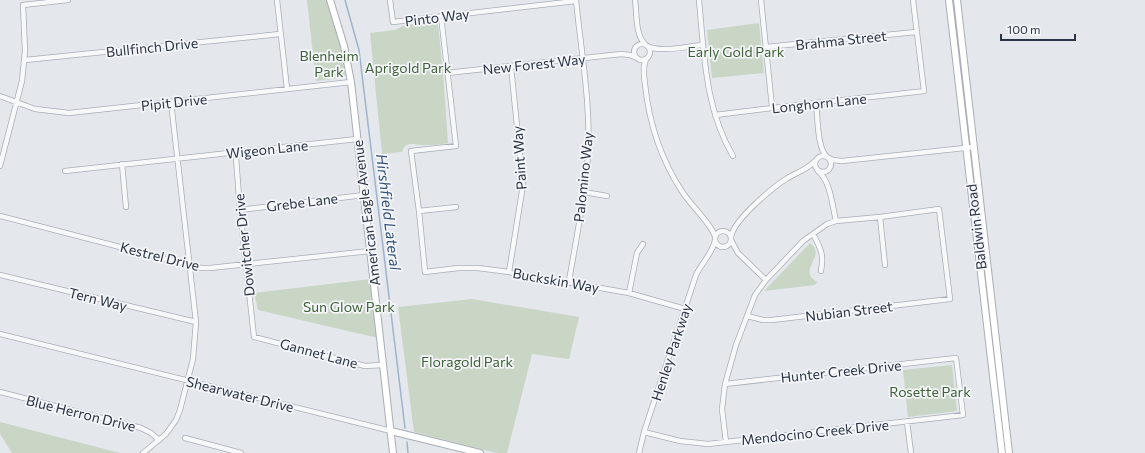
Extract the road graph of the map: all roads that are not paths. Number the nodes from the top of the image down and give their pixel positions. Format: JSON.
{"nodes":[{"id":1,"x":68,"y":0,"type":"edge"},
{"id":2,"x":277,"y":0,"type":"edge"},
{"id":3,"x":330,"y":0,"type":"edge"},
{"id":4,"x":390,"y":0,"type":"edge"},
{"id":5,"x":576,"y":0,"type":"edge"},
{"id":6,"x":635,"y":0,"type":"edge"},
{"id":7,"x":699,"y":0,"type":"edge"},
{"id":8,"x":761,"y":0,"type":"edge"},
{"id":9,"x":913,"y":0,"type":"edge"},
{"id":10,"x":949,"y":0,"type":"edge"},
{"id":11,"x":957,"y":0,"type":"edge"},
{"id":12,"x":441,"y":16,"type":"junction"},
{"id":13,"x":639,"y":31,"type":"junction"},
{"id":14,"x":916,"y":32,"type":"junction"},
{"id":15,"x":280,"y":34,"type":"junction"},
{"id":16,"x":646,"y":45,"type":"junction"},
{"id":17,"x":703,"y":45,"type":"junction"},
{"id":18,"x":635,"y":47,"type":"junction"},
{"id":19,"x":766,"y":47,"type":"junction"},
{"id":20,"x":663,"y":49,"type":"junction"},
{"id":21,"x":621,"y":54,"type":"junction"},
{"id":22,"x":648,"y":57,"type":"junction"},
{"id":23,"x":582,"y":58,"type":"junction"},
{"id":24,"x":637,"y":58,"type":"junction"},
{"id":25,"x":25,"y":60,"type":"junction"},
{"id":26,"x":957,"y":63,"type":"junction"},
{"id":27,"x":511,"y":67,"type":"junction"},
{"id":28,"x":644,"y":71,"type":"junction"},
{"id":29,"x":447,"y":73,"type":"junction"},
{"id":30,"x":351,"y":82,"type":"junction"},
{"id":31,"x":287,"y":89,"type":"junction"},
{"id":32,"x":0,"y":96,"type":"edge"},
{"id":33,"x":968,"y":99,"type":"junction"},
{"id":34,"x":17,"y":102,"type":"junction"},
{"id":35,"x":171,"y":102,"type":"junction"},
{"id":36,"x":816,"y":104,"type":"junction"},
{"id":37,"x":772,"y":107,"type":"junction"},
{"id":38,"x":715,"y":115,"type":"junction"},
{"id":39,"x":357,"y":139,"type":"junction"},
{"id":40,"x":820,"y":144,"type":"junction"},
{"id":41,"x":974,"y":146,"type":"junction"},
{"id":42,"x":966,"y":147,"type":"junction"},
{"id":43,"x":233,"y":153,"type":"junction"},
{"id":44,"x":733,"y":156,"type":"dead end"},
{"id":45,"x":827,"y":157,"type":"junction"},
{"id":46,"x":177,"y":158,"type":"junction"},
{"id":47,"x":815,"y":160,"type":"junction"},
{"id":48,"x":842,"y":161,"type":"junction"},
{"id":49,"x":122,"y":164,"type":"junction"},
{"id":50,"x":0,"y":166,"type":"edge"},
{"id":51,"x":829,"y":169,"type":"junction"},
{"id":52,"x":804,"y":170,"type":"junction"},
{"id":53,"x":64,"y":171,"type":"dead end"},
{"id":54,"x":818,"y":171,"type":"junction"},
{"id":55,"x":827,"y":184,"type":"junction"},
{"id":56,"x":584,"y":192,"type":"junction"},
{"id":57,"x":364,"y":195,"type":"junction"},
{"id":58,"x":607,"y":196,"type":"dead end"},
{"id":59,"x":126,"y":207,"type":"dead end"},
{"id":60,"x":456,"y":207,"type":"dead end"},
{"id":61,"x":240,"y":210,"type":"junction"},
{"id":62,"x":419,"y":211,"type":"junction"},
{"id":63,"x":0,"y":216,"type":"edge"},
{"id":64,"x":880,"y":217,"type":"junction"},
{"id":65,"x":836,"y":221,"type":"junction"},
{"id":66,"x":708,"y":224,"type":"junction"},
{"id":67,"x":736,"y":224,"type":"junction"},
{"id":68,"x":722,"y":230,"type":"junction"},
{"id":69,"x":812,"y":234,"type":"junction"},
{"id":70,"x":715,"y":239,"type":"junction"},
{"id":71,"x":731,"y":239,"type":"junction"},
{"id":72,"x":643,"y":244,"type":"dead end"},
{"id":73,"x":724,"y":247,"type":"junction"},
{"id":74,"x":370,"y":251,"type":"junction"},
{"id":75,"x":738,"y":253,"type":"junction"},
{"id":76,"x":708,"y":254,"type":"junction"},
{"id":77,"x":190,"y":264,"type":"junction"},
{"id":78,"x":246,"y":264,"type":"junction"},
{"id":79,"x":885,"y":265,"type":"dead end"},
{"id":80,"x":821,"y":271,"type":"dead end"},
{"id":81,"x":509,"y":272,"type":"junction"},
{"id":82,"x":0,"y":275,"type":"edge"},
{"id":83,"x":766,"y":280,"type":"junction"},
{"id":84,"x":569,"y":282,"type":"junction"},
{"id":85,"x":628,"y":293,"type":"junction"},
{"id":86,"x":685,"y":309,"type":"junction"},
{"id":87,"x":747,"y":316,"type":"junction"},
{"id":88,"x":196,"y":322,"type":"junction"},
{"id":89,"x":0,"y":334,"type":"edge"},
{"id":90,"x":254,"y":337,"type":"joint"},
{"id":91,"x":383,"y":365,"type":"junction"},
{"id":92,"x":188,"y":381,"type":"junction"},
{"id":93,"x":725,"y":384,"type":"junction"},
{"id":94,"x":0,"y":392,"type":"edge"},
{"id":95,"x":963,"y":415,"type":"joint"},
{"id":96,"x":908,"y":422,"type":"junction"},
{"id":97,"x":391,"y":431,"type":"junction"},
{"id":98,"x":644,"y":432,"type":"junction"},
{"id":99,"x":185,"y":438,"type":"dead end"},
{"id":100,"x":159,"y":440,"type":"junction"},
{"id":101,"x":726,"y":442,"type":"junction"},
{"id":102,"x":219,"y":450,"type":"edge"},
{"id":103,"x":143,"y":453,"type":"edge"},
{"id":104,"x":241,"y":453,"type":"edge"},
{"id":105,"x":392,"y":453,"type":"edge"},
{"id":106,"x":480,"y":453,"type":"edge"},
{"id":107,"x":639,"y":453,"type":"edge"},
{"id":108,"x":911,"y":453,"type":"edge"},
{"id":109,"x":1002,"y":453,"type":"edge"},
{"id":110,"x":1009,"y":453,"type":"edge"}],
"edges":[{"from":1,"to":25,"type":"street"},
{"from":2,"to":15,"type":"street"},
{"from":3,"to":30,"type":"main road","name":"American Eagle Avenue"},
{"from":4,"to":12,"type":"street","name":"Pinto Way"},
{"from":5,"to":12,"type":"street","name":"Pinto Way"},
{"from":5,"to":23,"type":"street","name":"Palomino Way"},
{"from":6,"to":13,"type":"street"},
{"from":7,"to":17,"type":"street"},
{"from":8,"to":19,"type":"street"},
{"from":9,"to":14,"type":"street"},
{"from":10,"to":26,"type":"main road","name":"Baldwin Road"},
{"from":11,"to":33,"type":"main road","name":"Baldwin Road"},
{"from":12,"to":29,"type":"street"},
{"from":13,"to":16,"type":"street"},
{"from":13,"to":18,"type":"street"},
{"from":14,"to":19,"type":"street","name":"Brahma Street"},
{"from":14,"to":36,"type":"street","name":"Longhorn Lane"},
{"from":15,"to":25,"type":"street","name":"Bullfinch Drive"},
{"from":15,"to":31,"type":"street"},
{"from":16,"to":18,"type":"street"},
{"from":16,"to":20,"type":"street"},
{"from":16,"to":22,"type":"street"},
{"from":17,"to":20,"type":"street"},
{"from":17,"to":38,"type":"street"},
{"from":18,"to":21,"type":"street","name":"New Forest Way"},
{"from":18,"to":24,"type":"street"},
{"from":19,"to":37,"type":"street"},
{"from":20,"to":22,"type":"street"},
{"from":21,"to":23,"type":"street","name":"New Forest Way"},
{"from":21,"to":24,"type":"street","name":"New Forest Way"},
{"from":22,"to":24,"type":"street"},
{"from":22,"to":28,"type":"street"},
{"from":23,"to":27,"type":"street","name":"New Forest Way"},
{"from":23,"to":56,"type":"street","name":"Palomino Way"},
{"from":24,"to":28,"type":"street"},
{"from":25,"to":34,"type":"street"},
{"from":26,"to":33,"type":"main road"},
{"from":26,"to":42,"type":"main road","name":"Baldwin Road"},
{"from":27,"to":29,"type":"street","name":"New Forest Way"},
{"from":27,"to":81,"type":"street","name":"Paint Way"},
{"from":28,"to":66,"type":"street"},
{"from":29,"to":62,"type":"street"},
{"from":30,"to":31,"type":"street","name":"Pipit Drive"},
{"from":30,"to":39,"type":"main road","name":"American Eagle Avenue"},
{"from":31,"to":35,"type":"street","name":"Pipit Drive"},
{"from":32,"to":34,"type":"street","name":"Pipit Drive"},
{"from":33,"to":41,"type":"main road","name":"Baldwin Road"},
{"from":34,"to":35,"type":"street","name":"Pipit Drive"},
{"from":34,"to":50,"type":"street"},
{"from":35,"to":46,"type":"street"},
{"from":36,"to":37,"type":"street","name":"Longhorn Lane"},
{"from":36,"to":40,"type":"street"},
{"from":37,"to":38,"type":"street","name":"Longhorn Lane"},
{"from":38,"to":44,"type":"street"},
{"from":39,"to":43,"type":"street","name":"Wigeon Lane"},
{"from":39,"to":57,"type":"main road","name":"American Eagle Avenue"},
{"from":40,"to":45,"type":"street"},
{"from":40,"to":47,"type":"street"},
{"from":41,"to":42,"type":"street"},
{"from":41,"to":110,"type":"main road","name":"Baldwin Road"},
{"from":42,"to":48,"type":"street"},
{"from":42,"to":109,"type":"main road","name":"Baldwin Road"},
{"from":43,"to":46,"type":"street","name":"Wigeon Lane"},
{"from":43,"to":61,"type":"street","name":"Dowitcher Drive"},
{"from":45,"to":47,"type":"street"},
{"from":45,"to":48,"type":"street"},
{"from":45,"to":51,"type":"street"},
{"from":46,"to":49,"type":"street","name":"Wigeon Lane"},
{"from":46,"to":77,"type":"street"},
{"from":47,"to":52,"type":"street"},
{"from":47,"to":54,"type":"street"},
{"from":48,"to":51,"type":"street"},
{"from":49,"to":53,"type":"street","name":"Wigeon Lane"},
{"from":49,"to":59,"type":"street"},
{"from":51,"to":54,"type":"street"},
{"from":51,"to":55,"type":"street"},
{"from":52,"to":54,"type":"street"},
{"from":52,"to":67,"type":"street"},
{"from":54,"to":55,"type":"street"},
{"from":55,"to":65,"type":"street"},
{"from":56,"to":58,"type":"street"},
{"from":56,"to":84,"type":"street","name":"Palomino Way"},
{"from":57,"to":61,"type":"street","name":"Grebe Lane"},
{"from":57,"to":74,"type":"main road","name":"American Eagle Avenue"},
{"from":60,"to":62,"type":"street"},
{"from":61,"to":78,"type":"street","name":"Dowitcher Drive"},
{"from":62,"to":81,"type":"street","name":"Buckskin Way"},
{"from":63,"to":77,"type":"street","name":"Kestrel Drive"},
{"from":64,"to":65,"type":"street"},
{"from":64,"to":79,"type":"street"},
{"from":64,"to":87,"type":"street","name":"Nubian Street"},
{"from":65,"to":69,"type":"street"},
{"from":66,"to":68,"type":"street"},
{"from":66,"to":70,"type":"street"},
{"from":67,"to":68,"type":"street"},
{"from":67,"to":71,"type":"street"},
{"from":68,"to":70,"type":"street"},
{"from":68,"to":71,"type":"street"},
{"from":69,"to":80,"type":"street"},
{"from":69,"to":83,"type":"street"},
{"from":70,"to":73,"type":"street"},
{"from":70,"to":76,"type":"street","name":"Henley Parkway"},
{"from":71,"to":73,"type":"street"},
{"from":71,"to":75,"type":"street"},
{"from":72,"to":85,"type":"street"},
{"from":73,"to":75,"type":"street"},
{"from":73,"to":76,"type":"street"},
{"from":74,"to":78,"type":"street","name":"Kestrel Drive"},
{"from":74,"to":91,"type":"main road","name":"American Eagle Avenue"},
{"from":75,"to":83,"type":"street"},
{"from":76,"to":86,"type":"street","name":"Henley Parkway"},
{"from":77,"to":78,"type":"street","name":"Kestrel Drive"},
{"from":77,"to":88,"type":"street"},
{"from":78,"to":90,"type":"street","name":"Dowitcher Drive"},
{"from":81,"to":84,"type":"street","name":"Buckskin Way"},
{"from":82,"to":88,"type":"street","name":"Tern Way"},
{"from":83,"to":87,"type":"street"},
{"from":84,"to":85,"type":"street","name":"Buckskin Way"},
{"from":85,"to":86,"type":"street","name":"Buckskin Way"},
{"from":86,"to":98,"type":"street","name":"Henley Parkway"},
{"from":87,"to":93,"type":"street"},
{"from":88,"to":92,"type":"street"},
{"from":89,"to":92,"type":"street","name":"Shearwater Drive"},
{"from":90,"to":91,"type":"street","name":"Gannet Lane"},
{"from":91,"to":97,"type":"main road","name":"American Eagle Avenue"},
{"from":92,"to":97,"type":"street","name":"Shearwater Drive"},
{"from":92,"to":100,"type":"street"},
{"from":93,"to":95,"type":"street","name":"Hunter Creek Drive"},
{"from":93,"to":101,"type":"street"},
{"from":94,"to":100,"type":"street","name":"Blue Herron Drive"},
{"from":95,"to":96,"type":"street","name":"Mendocino Creek Drive"},
{"from":96,"to":101,"type":"street","name":"Mendocino Creek Drive"},
{"from":96,"to":108,"type":"street"},
{"from":97,"to":105,"type":"main road","name":"American Eagle Avenue"},
{"from":97,"to":106,"type":"main road","name":"Shearwater Drive"},
{"from":98,"to":101,"type":"street","name":"Mendocino Creek Drive"},
{"from":98,"to":107,"type":"street","name":"Henley Parkway"},
{"from":99,"to":102,"type":"street"},
{"from":100,"to":103,"type":"street"},
{"from":102,"to":104,"type":"street"}]}
